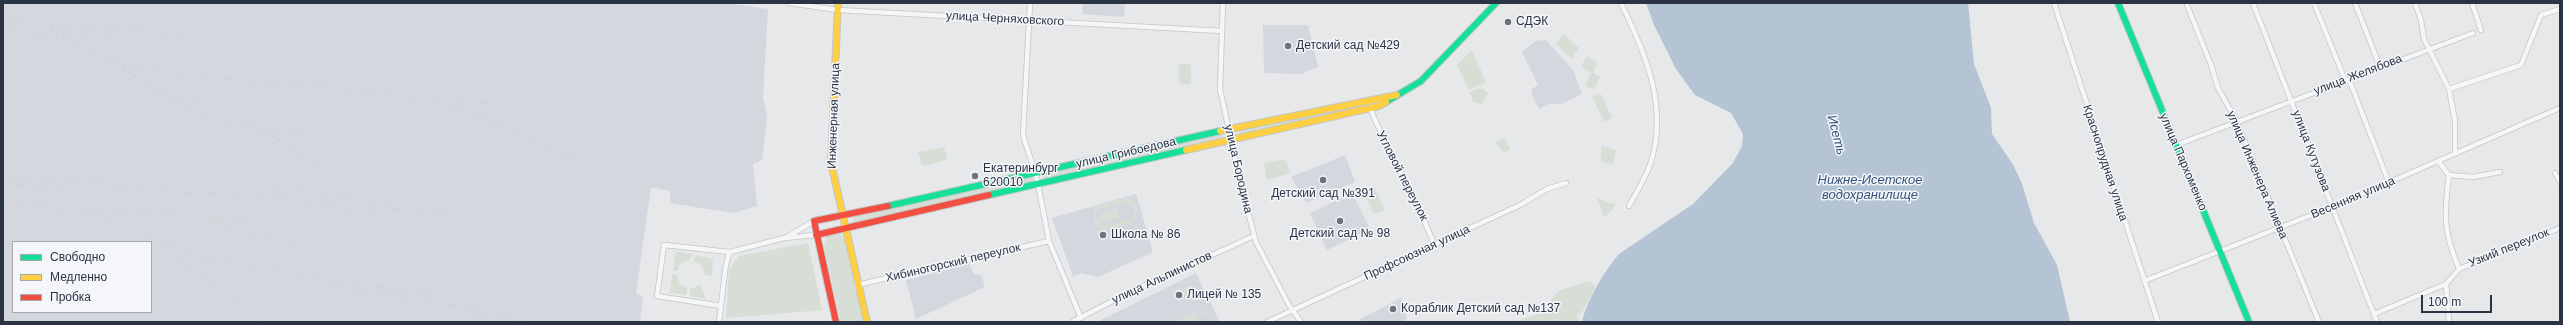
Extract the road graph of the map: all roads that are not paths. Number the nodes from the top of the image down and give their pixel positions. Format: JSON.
{"nodes":[{"id":1,"x":790,"y":3,"type":"edge"},
{"id":2,"x":838,"y":3,"type":"edge"},
{"id":3,"x":1030,"y":3,"type":"edge"},
{"id":4,"x":1223,"y":3,"type":"edge"},
{"id":5,"x":1496,"y":3,"type":"edge"},
{"id":6,"x":1621,"y":3,"type":"edge"},
{"id":7,"x":2054,"y":3,"type":"edge"},
{"id":8,"x":2118,"y":3,"type":"edge"},
{"id":9,"x":2253,"y":3,"type":"edge"},
{"id":10,"x":2314,"y":3,"type":"edge"},
{"id":11,"x":2355,"y":3,"type":"edge"},
{"id":12,"x":2415,"y":3,"type":"edge"},
{"id":13,"x":2472,"y":3,"type":"edge"},
{"id":14,"x":2186,"y":5,"type":"dead end"},
{"id":15,"x":2560,"y":9,"type":"edge"},
{"id":16,"x":838,"y":10,"type":"junction"},
{"id":17,"x":1029,"y":21,"type":"junction"},
{"id":18,"x":2481,"y":30,"type":"dead end"},
{"id":19,"x":1222,"y":31,"type":"junction"},
{"id":20,"x":2473,"y":33,"type":"dead end"},
{"id":21,"x":2430,"y":48,"type":"junction"},
{"id":22,"x":2380,"y":67,"type":"junction"},
{"id":23,"x":2347,"y":80,"type":"junction"},
{"id":24,"x":2449,"y":89,"type":"junction"},
{"id":25,"x":1400,"y":95,"type":"junction"},
{"id":26,"x":2291,"y":101,"type":"junction"},
{"id":27,"x":1370,"y":108,"type":"junction"},
{"id":28,"x":2560,"y":108,"type":"edge"},
{"id":29,"x":2237,"y":122,"type":"junction"},
{"id":30,"x":1229,"y":129,"type":"junction"},
{"id":31,"x":1232,"y":140,"type":"junction"},
{"id":32,"x":2176,"y":145,"type":"junction"},
{"id":33,"x":2455,"y":154,"type":"junction"},
{"id":34,"x":2438,"y":161,"type":"junction"},
{"id":35,"x":2500,"y":172,"type":"dead end"},
{"id":36,"x":2555,"y":173,"type":"dead end"},
{"id":37,"x":1036,"y":174,"type":"junction"},
{"id":38,"x":2449,"y":175,"type":"junction"},
{"id":39,"x":2560,"y":182,"type":"edge"},
{"id":40,"x":1566,"y":183,"type":"dead end"},
{"id":41,"x":2389,"y":183,"type":"junction"},
{"id":42,"x":1039,"y":184,"type":"junction"},
{"id":43,"x":1629,"y":206,"type":"dead end"},
{"id":44,"x":2332,"y":207,"type":"junction"},
{"id":45,"x":842,"y":215,"type":"junction"},
{"id":46,"x":814,"y":221,"type":"junction"},
{"id":47,"x":2560,"y":228,"type":"edge"},
{"id":48,"x":845,"y":229,"type":"junction"},
{"id":49,"x":2280,"y":229,"type":"junction"},
{"id":50,"x":816,"y":235,"type":"junction"},
{"id":51,"x":1254,"y":236,"type":"junction"},
{"id":52,"x":786,"y":238,"type":"junction"},
{"id":53,"x":1049,"y":241,"type":"junction"},
{"id":54,"x":1434,"y":244,"type":"junction"},
{"id":55,"x":730,"y":252,"type":"junction"},
{"id":56,"x":2221,"y":252,"type":"junction"},
{"id":57,"x":2459,"y":269,"type":"junction"},
{"id":58,"x":2144,"y":281,"type":"junction"},
{"id":59,"x":2446,"y":284,"type":"junction"},
{"id":60,"x":857,"y":285,"type":"junction"},
{"id":61,"x":721,"y":306,"type":"junction"},
{"id":62,"x":1292,"y":309,"type":"junction"},
{"id":63,"x":2374,"y":314,"type":"junction"},
{"id":64,"x":1081,"y":318,"type":"junction"},
{"id":65,"x":719,"y":322,"type":"edge"},
{"id":66,"x":836,"y":322,"type":"edge"},
{"id":67,"x":867,"y":322,"type":"edge"},
{"id":68,"x":1072,"y":322,"type":"edge"},
{"id":69,"x":1267,"y":322,"type":"edge"},
{"id":70,"x":1301,"y":322,"type":"edge"},
{"id":71,"x":2158,"y":322,"type":"edge"},
{"id":72,"x":2249,"y":322,"type":"edge"},
{"id":73,"x":2319,"y":322,"type":"edge"},
{"id":74,"x":2377,"y":322,"type":"edge"},
{"id":75,"x":2449,"y":322,"type":"edge"}],
"edges":[{"from":1,"to":16,"type":"street","name":"улица Черняховского"},
{"from":2,"to":16,"type":"main road","name":"Инженерная улица"},
{"from":3,"to":17,"type":"street"},
{"from":4,"to":19,"type":"street","name":"улица Бородина"},
{"from":5,"to":25,"type":"main road","name":"улица Грибоедова"},
{"from":6,"to":43,"type":"street"},
{"from":7,"to":58,"type":"street","name":"Краснопрудная улица"},
{"from":8,"to":32,"type":"main road","name":"улица Пархоменко"},
{"from":9,"to":26,"type":"street","name":"улица Кутузова"},
{"from":10,"to":23,"type":"street"},
{"from":11,"to":22,"type":"street"},
{"from":12,"to":21,"type":"street"},
{"from":13,"to":18,"type":"street"},
{"from":14,"to":29,"type":"street","name":"улица Инженера Алиева"},
{"from":15,"to":24,"type":"street"},
{"from":16,"to":17,"type":"street","name":"улица Черняховского"},
{"from":16,"to":45,"type":"main road","name":"Инженерная улица"},
{"from":17,"to":19,"type":"street","name":"улица Черняховского"},
{"from":17,"to":37,"type":"street"},
{"from":19,"to":30,"type":"street","name":"улица Бородина"},
{"from":20,"to":21,"type":"street","name":"улица Желябова"},
{"from":21,"to":22,"type":"street","name":"улица Желябова"},
{"from":21,"to":24,"type":"street"},
{"from":22,"to":23,"type":"street","name":"улица Желябова"},
{"from":23,"to":26,"type":"street","name":"улица Желябова"},
{"from":23,"to":41,"type":"street"},
{"from":24,"to":33,"type":"street"},
{"from":25,"to":27,"type":"main road","name":"улица Грибоедова"},
{"from":25,"to":30,"type":"main road","name":"улица Грибоедова"},
{"from":26,"to":29,"type":"street","name":"улица Желябова"},
{"from":26,"to":44,"type":"street","name":"улица Кутузова"},
{"from":27,"to":31,"type":"main road","name":"улица Грибоедова"},
{"from":27,"to":54,"type":"street","name":"Угловой переулок"},
{"from":28,"to":33,"type":"street","name":"Весенняя улица"},
{"from":29,"to":32,"type":"street","name":"улица Желябова"},
{"from":29,"to":49,"type":"street","name":"улица Инженера Алиева"},
{"from":30,"to":31,"type":"street","name":"улица Бородина"},
{"from":30,"to":37,"type":"main road","name":"улица Грибоедова"},
{"from":31,"to":42,"type":"main road","name":"улица Грибоедова"},
{"from":31,"to":51,"type":"street","name":"улица Бородина"},
{"from":32,"to":56,"type":"main road","name":"улица Пархоменко"},
{"from":33,"to":34,"type":"street","name":"Весенняя улица"},
{"from":34,"to":38,"type":"street"},
{"from":34,"to":41,"type":"street","name":"Весенняя улица"},
{"from":35,"to":38,"type":"street"},
{"from":36,"to":39,"type":"street"},
{"from":37,"to":42,"type":"street"},
{"from":37,"to":45,"type":"main road","name":"улица Грибоедова"},
{"from":38,"to":57,"type":"street"},
{"from":40,"to":54,"type":"street","name":"Профсоюзная улица"},
{"from":41,"to":44,"type":"street","name":"Весенняя улица"},
{"from":42,"to":48,"type":"main road","name":"улица Грибоедова"},
{"from":42,"to":53,"type":"street"},
{"from":44,"to":49,"type":"street","name":"Весенняя улица"},
{"from":44,"to":63,"type":"street","name":"улица Кутузова"},
{"from":45,"to":46,"type":"main road","name":"улица Грибоедова"},
{"from":45,"to":48,"type":"main road","name":"Инженерная улица"},
{"from":46,"to":50,"type":"main road"},
{"from":46,"to":52,"type":"street","name":"улица Грибоедова"},
{"from":47,"to":57,"type":"street","name":"Узкий переулок"},
{"from":48,"to":50,"type":"main road","name":"улица Грибоедова"},
{"from":48,"to":60,"type":"main road","name":"Инженерная улица"},
{"from":49,"to":56,"type":"street","name":"Весенняя улица"},
{"from":49,"to":73,"type":"street","name":"улица Инженера Алиева"},
{"from":50,"to":52,"type":"street","name":"улица Грибоедова"},
{"from":50,"to":66,"type":"main road"},
{"from":51,"to":62,"type":"street","name":"улица Бородина"},
{"from":51,"to":64,"type":"street","name":"улица Альпинистов"},
{"from":52,"to":55,"type":"street","name":"улица Грибоедова"},
{"from":53,"to":60,"type":"street","name":"Хибиногорский переулок"},
{"from":53,"to":64,"type":"street"},
{"from":54,"to":62,"type":"street","name":"Профсоюзная улица"},
{"from":55,"to":61,"type":"street"},
{"from":55,"to":61,"type":"street"},
{"from":56,"to":58,"type":"street","name":"Весенняя улица"},
{"from":56,"to":72,"type":"main road","name":"улица Пархоменко"},
{"from":57,"to":59,"type":"street","name":"Узкий переулок"},
{"from":58,"to":71,"type":"street","name":"Краснопрудная улица"},
{"from":59,"to":63,"type":"street","name":"Узкий переулок"},
{"from":59,"to":75,"type":"street"},
{"from":60,"to":67,"type":"main road","name":"Инженерная улица"},
{"from":61,"to":65,"type":"street"},
{"from":62,"to":69,"type":"street","name":"Профсоюзная улица"},
{"from":62,"to":70,"type":"street","name":"улица Бородина"},
{"from":63,"to":74,"type":"street","name":"улица Кутузова"},
{"from":64,"to":68,"type":"street","name":"улица Альпинистов"}]}
